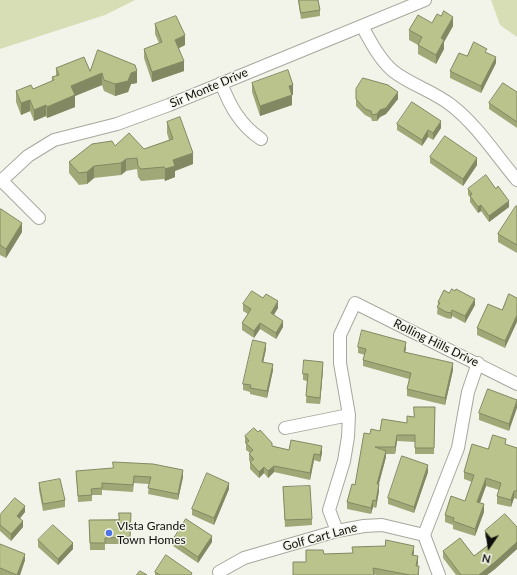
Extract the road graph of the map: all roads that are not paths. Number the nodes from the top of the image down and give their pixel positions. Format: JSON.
{"nodes":[{"id":1,"x":425,"y":0,"type":"edge"},
{"id":2,"x":362,"y":26,"type":"junction"},
{"id":3,"x":221,"y":83,"type":"junction"},
{"id":4,"x":261,"y":139,"type":"dead end"},
{"id":5,"x":517,"y":180,"type":"edge"},
{"id":6,"x":0,"y":181,"type":"edge"},
{"id":7,"x":39,"y":218,"type":"dead end"},
{"id":8,"x":478,"y":363,"type":"junction"},
{"id":9,"x":517,"y":384,"type":"edge"},
{"id":10,"x":349,"y":415,"type":"junction"},
{"id":11,"x":285,"y":428,"type":"dead end"},
{"id":12,"x":337,"y":531,"type":"junction"},
{"id":13,"x":424,"y":535,"type":"junction"},
{"id":14,"x":219,"y":572,"type":"dead end"},
{"id":15,"x":439,"y":575,"type":"edge"}],
"edges":[{"from":1,"to":2,"type":"street","name":"Sir Monte Drive"},
{"from":2,"to":3,"type":"street","name":"Sir Monte Drive"},
{"from":2,"to":5,"type":"street"},
{"from":3,"to":4,"type":"street"},
{"from":3,"to":6,"type":"street","name":"Sir Monte Drive"},
{"from":6,"to":7,"type":"street"},
{"from":8,"to":9,"type":"street","name":"Rolling Hills Drive"},
{"from":8,"to":10,"type":"street","name":"Rolling Hills Drive"},
{"from":8,"to":13,"type":"street"},
{"from":10,"to":11,"type":"street"},
{"from":10,"to":12,"type":"street"},
{"from":12,"to":13,"type":"street","name":"Golf Cart Lane"},
{"from":12,"to":14,"type":"street","name":"Golf Cart Lane"},
{"from":13,"to":15,"type":"street"}]}
